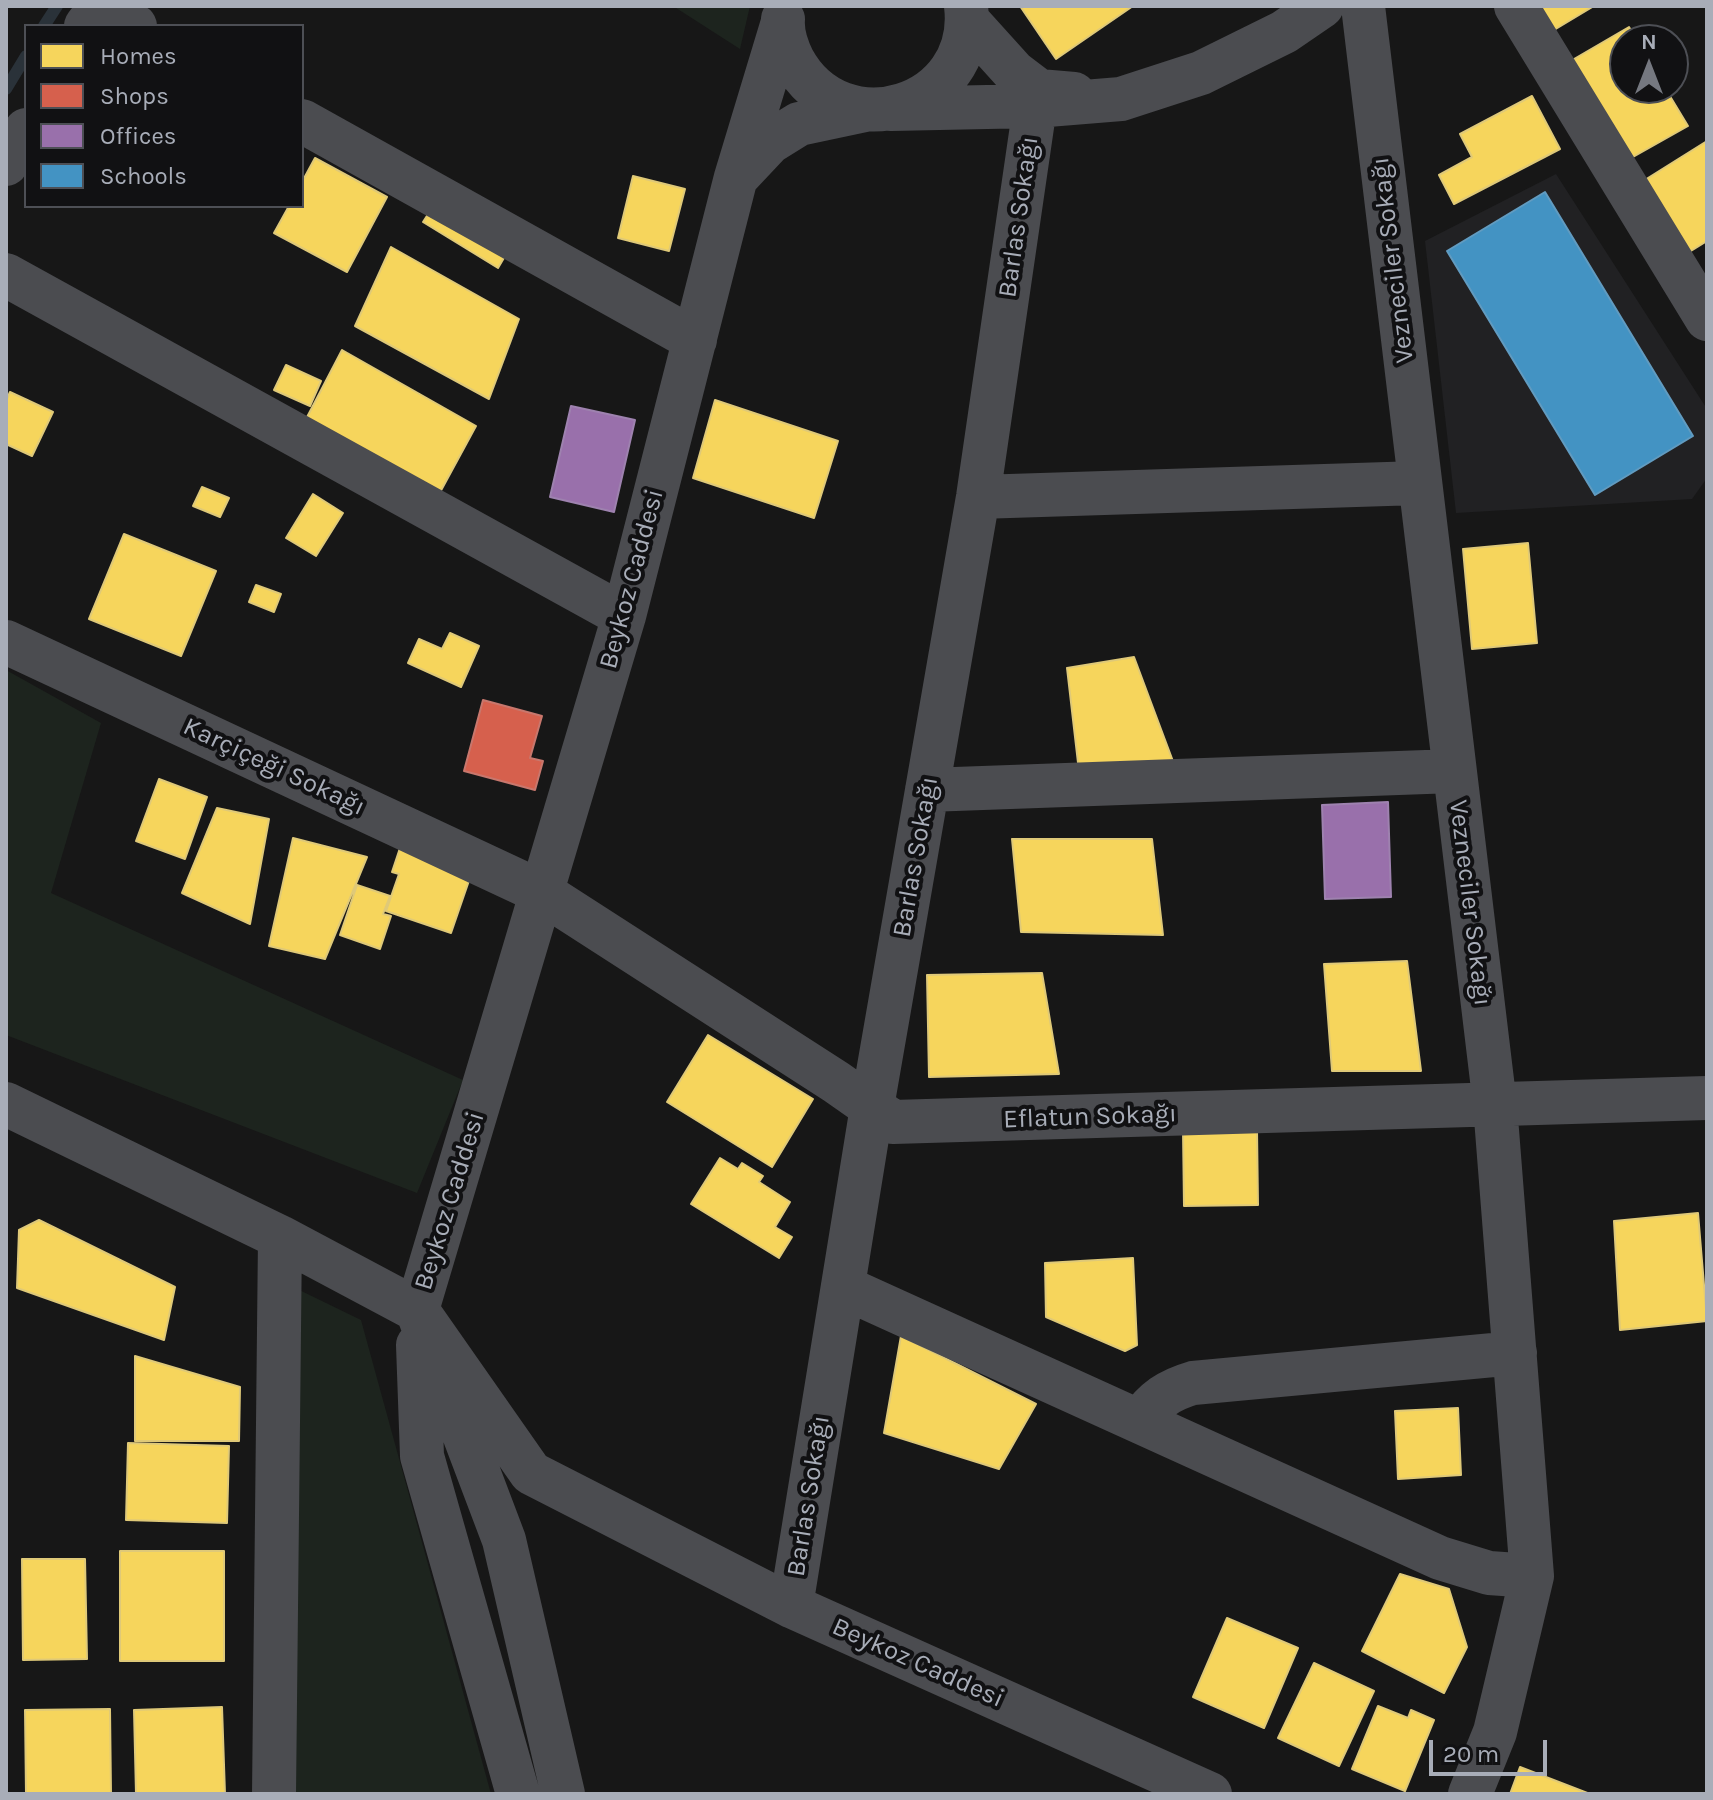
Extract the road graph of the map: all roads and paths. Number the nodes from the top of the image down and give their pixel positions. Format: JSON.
{"nodes":[{"id":1,"x":1322,"y":6,"type":"edge"},
{"id":2,"x":1363,"y":6,"type":"edge"},
{"id":3,"x":1516,"y":6,"type":"edge"},
{"id":4,"x":967,"y":13,"type":"edge"},
{"id":5,"x":783,"y":16,"type":"edge"},
{"id":6,"x":88,"y":24,"type":"edge"},
{"id":7,"x":132,"y":24,"type":"edge"},
{"id":8,"x":1121,"y":99,"type":"junction"},
{"id":9,"x":1035,"y":106,"type":"junction"},
{"id":10,"x":878,"y":110,"type":"junction"},
{"id":11,"x":304,"y":122,"type":"edge"},
{"id":12,"x":24,"y":133,"type":"edge"},
{"id":13,"x":6,"y":164,"type":"edge"},
{"id":14,"x":736,"y":177,"type":"junction"},
{"id":15,"x":6,"y":275,"type":"edge"},
{"id":16,"x":1707,"y":319,"type":"edge"},
{"id":17,"x":695,"y":340,"type":"junction"},
{"id":18,"x":1419,"y":483,"type":"junction"},
{"id":19,"x":978,"y":497,"type":"junction"},
{"id":20,"x":624,"y":616,"type":"junction"},
{"id":21,"x":6,"y":642,"type":"edge"},
{"id":22,"x":1454,"y":771,"type":"junction"},
{"id":23,"x":927,"y":790,"type":"junction"},
{"id":24,"x":541,"y":892,"type":"junction"},
{"id":25,"x":1707,"y":1098,"type":"edge"},
{"id":26,"x":6,"y":1104,"type":"edge"},
{"id":27,"x":1495,"y":1105,"type":"junction"},
{"id":28,"x":872,"y":1107,"type":"junction"},
{"id":29,"x":280,"y":1237,"type":"junction"},
{"id":30,"x":843,"y":1287,"type":"junction"},
{"id":31,"x":417,"y":1310,"type":"junction"},
{"id":32,"x":1515,"y":1353,"type":"junction"},
{"id":33,"x":1140,"y":1421,"type":"junction"},
{"id":34,"x":1532,"y":1576,"type":"junction"},
{"id":35,"x":791,"y":1606,"type":"junction"},
{"id":36,"x":274,"y":1794,"type":"edge"},
{"id":37,"x":518,"y":1794,"type":"edge"},
{"id":38,"x":563,"y":1794,"type":"edge"},
{"id":39,"x":1210,"y":1794,"type":"edge"},
{"id":40,"x":1470,"y":1794,"type":"edge"}],
"edges":[{"from":1,"to":8,"type":"street"},
{"from":2,"to":18,"type":"street","name":"Vezneciler Sokağı"},
{"from":3,"to":16,"type":"street"},
{"from":4,"to":8,"type":"street"},
{"from":4,"to":10,"type":"street"},
{"from":5,"to":10,"type":"street"},
{"from":5,"to":14,"type":"street","name":"Beykoz Caddesi"},
{"from":6,"to":7,"type":"street"},
{"from":8,"to":9,"type":"street"},
{"from":9,"to":10,"type":"street"},
{"from":9,"to":19,"type":"street","name":"Barlas Sokağı"},
{"from":10,"to":14,"type":"street"},
{"from":11,"to":17,"type":"street"},
{"from":12,"to":13,"type":"street"},
{"from":14,"to":17,"type":"street","name":"Beykoz Caddesi"},
{"from":15,"to":20,"type":"street"},
{"from":17,"to":20,"type":"street","name":"Beykoz Caddesi"},
{"from":18,"to":19,"type":"street"},
{"from":18,"to":22,"type":"street","name":"Vezneciler Sokağı"},
{"from":19,"to":23,"type":"street","name":"Barlas Sokağı"},
{"from":20,"to":24,"type":"street","name":"Beykoz Caddesi"},
{"from":21,"to":24,"type":"street","name":"Karçiçeği Sokağı"},
{"from":22,"to":23,"type":"street"},
{"from":22,"to":27,"type":"street","name":"Vezneciler Sokağı"},
{"from":23,"to":28,"type":"street","name":"Barlas Sokağı"},
{"from":24,"to":28,"type":"street","name":"Eflatun Sokağı"},
{"from":24,"to":31,"type":"street","name":"Beykoz Caddesi"},
{"from":25,"to":27,"type":"street","name":"Eflatun Sokağı"},
{"from":26,"to":29,"type":"street"},
{"from":27,"to":28,"type":"street","name":"Eflatun Sokağı"},
{"from":27,"to":32,"type":"street","name":"Vezneciler Sokağı"},
{"from":28,"to":30,"type":"street","name":"Barlas Sokağı"},
{"from":29,"to":31,"type":"street"},
{"from":29,"to":36,"type":"street"},
{"from":30,"to":33,"type":"street"},
{"from":30,"to":35,"type":"street","name":"Barlas Sokağı"},
{"from":31,"to":35,"type":"street","name":"Beykoz Caddesi"},
{"from":31,"to":37,"type":"street"},
{"from":31,"to":38,"type":"street"},
{"from":32,"to":33,"type":"street"},
{"from":32,"to":34,"type":"street","name":"Vezneciler Sokağı"},
{"from":33,"to":34,"type":"street"},
{"from":34,"to":40,"type":"street","name":"Vezneciler Sokağı"},
{"from":35,"to":39,"type":"street","name":"Beykoz Caddesi"}]}
